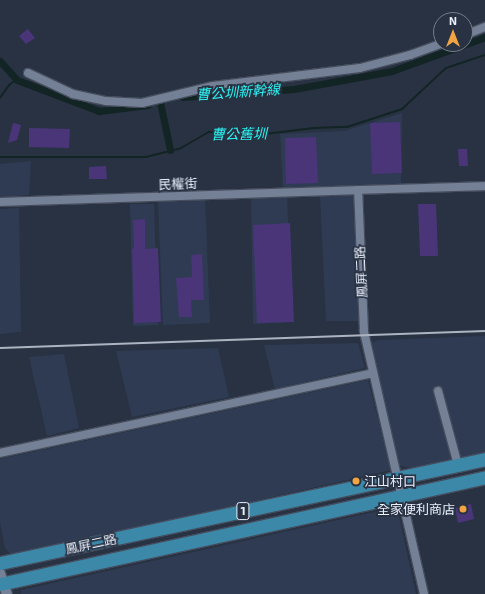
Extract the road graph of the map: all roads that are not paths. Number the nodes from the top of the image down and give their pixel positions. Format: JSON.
{"nodes":[{"id":1,"x":485,"y":27,"type":"edge"},
{"id":2,"x":473,"y":31,"type":"edge"},
{"id":3,"x":433,"y":47,"type":"edge"},
{"id":4,"x":28,"y":72,"type":"dead end"},
{"id":5,"x":485,"y":186,"type":"edge"},
{"id":6,"x":358,"y":190,"type":"junction"},
{"id":7,"x":0,"y":202,"type":"edge"},
{"id":8,"x":373,"y":373,"type":"junction"},
{"id":9,"x":438,"y":391,"type":"dead end"},
{"id":10,"x":0,"y":453,"type":"edge"},
{"id":11,"x":485,"y":459,"type":"edge"},
{"id":12,"x":458,"y":465,"type":"junction"},
{"id":13,"x":485,"y":477,"type":"edge"},
{"id":14,"x":398,"y":478,"type":"junction"},
{"id":15,"x":402,"y":496,"type":"junction"},
{"id":16,"x":182,"y":524,"type":"junction"},
{"id":17,"x":186,"y":543,"type":"junction"},
{"id":18,"x":0,"y":563,"type":"edge"},
{"id":19,"x":3,"y":583,"type":"edge"},
{"id":20,"x":424,"y":594,"type":"edge"}],
"edges":[{"from":1,"to":2,"type":"street"},
{"from":3,"to":4,"type":"street"},
{"from":5,"to":6,"type":"street"},
{"from":6,"to":7,"type":"street","name":"民權街"},
{"from":6,"to":8,"type":"street","name":"鳳屏二路"},
{"from":8,"to":10,"type":"street"},
{"from":8,"to":14,"type":"street","name":"鳳屏二路"},
{"from":9,"to":12,"type":"street"},
{"from":11,"to":12,"type":"main road","name":"鳳屏二路","number":"1"},
{"from":12,"to":14,"type":"main road","name":"鳳屏二路","number":"1"},
{"from":13,"to":15,"type":"main road","name":"鳳屏二路","number":"1"},
{"from":14,"to":15,"type":"street","name":"鳳屏二路"},
{"from":14,"to":16,"type":"main road","name":"鳳屏二路","number":"1"},
{"from":15,"to":17,"type":"main road","name":"鳳屏二路","number":"1"},
{"from":15,"to":20,"type":"street"},
{"from":16,"to":17,"type":"main road"},
{"from":16,"to":18,"type":"main road","name":"鳳屏二路","number":"1"},
{"from":17,"to":19,"type":"main road","name":"鳳屏二路","number":"1"}]}
